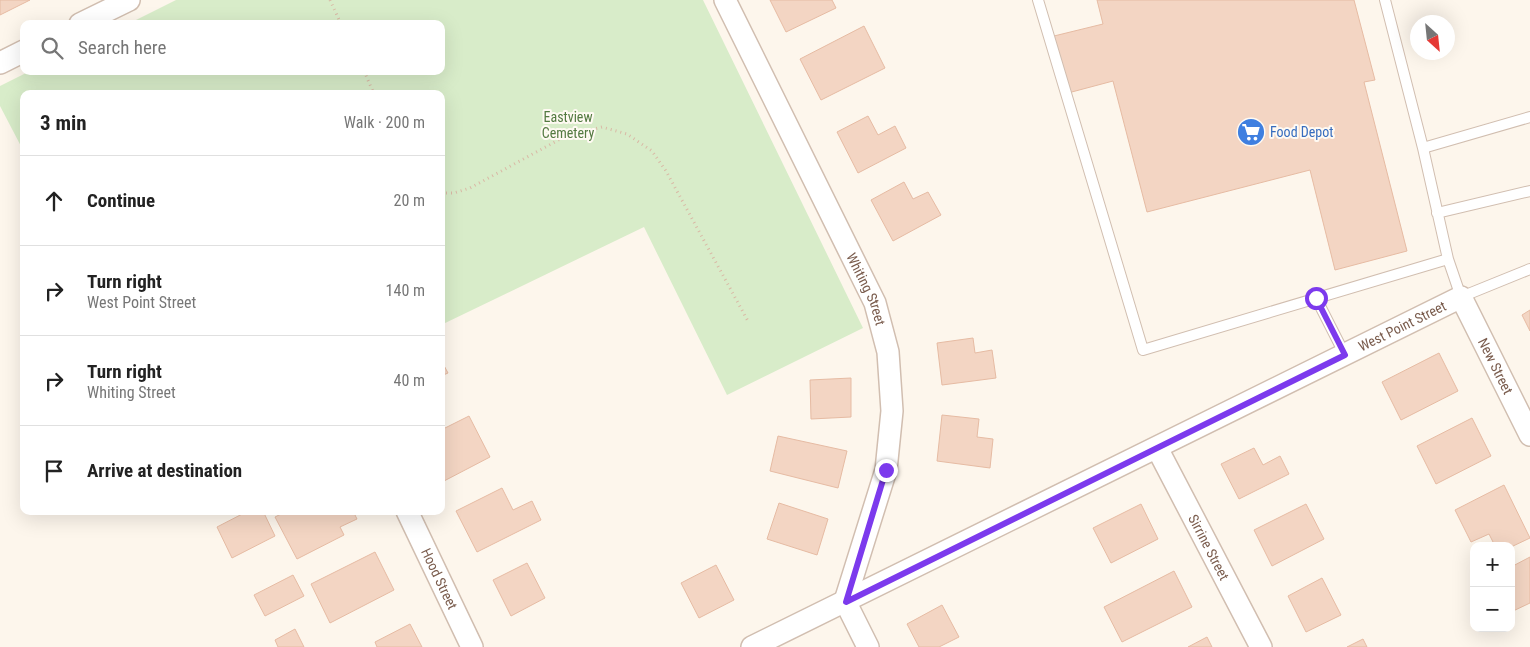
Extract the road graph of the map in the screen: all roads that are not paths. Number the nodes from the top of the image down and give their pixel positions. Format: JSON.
{"nodes":[{"id":1,"x":129,"y":0,"type":"edge"},
{"id":2,"x":725,"y":0,"type":"edge"},
{"id":3,"x":1038,"y":0,"type":"edge"},
{"id":4,"x":1385,"y":0,"type":"edge"},
{"id":5,"x":88,"y":20,"type":"edge"},
{"id":6,"x":20,"y":53,"type":"edge"},
{"id":7,"x":0,"y":63,"type":"edge"},
{"id":8,"x":1530,"y":116,"type":"edge"},
{"id":9,"x":1423,"y":148,"type":"junction"},
{"id":10,"x":1530,"y":191,"type":"edge"},
{"id":11,"x":1437,"y":213,"type":"junction"},
{"id":12,"x":1448,"y":259,"type":"junction"},
{"id":13,"x":1530,"y":269,"type":"edge"},
{"id":14,"x":1461,"y":297,"type":"junction"},
{"id":15,"x":1316,"y":298,"type":"junction"},
{"id":16,"x":1345,"y":355,"type":"junction"},
{"id":17,"x":1530,"y":435,"type":"edge"},
{"id":18,"x":1157,"y":448,"type":"junction"},
{"id":19,"x":409,"y":515,"type":"edge"},
{"id":20,"x":846,"y":602,"type":"junction"},
{"id":21,"x":472,"y":647,"type":"edge"},
{"id":22,"x":752,"y":647,"type":"edge"},
{"id":23,"x":868,"y":647,"type":"edge"},
{"id":24,"x":1261,"y":647,"type":"edge"}],
"edges":[{"from":1,"to":5,"type":"street"},
{"from":2,"to":20,"type":"street","name":"Whiting Street"},
{"from":3,"to":15,"type":"lane"},
{"from":4,"to":9,"type":"lane"},
{"from":6,"to":7,"type":"street"},
{"from":8,"to":9,"type":"lane"},
{"from":9,"to":11,"type":"lane"},
{"from":10,"to":11,"type":"lane"},
{"from":11,"to":12,"type":"lane"},
{"from":12,"to":14,"type":"lane"},
{"from":12,"to":15,"type":"lane"},
{"from":13,"to":14,"type":"lane"},
{"from":14,"to":16,"type":"street","name":"West Point Street"},
{"from":14,"to":17,"type":"street","name":"New Street"},
{"from":15,"to":16,"type":"lane"},
{"from":16,"to":18,"type":"street","name":"West Point Street"},
{"from":18,"to":20,"type":"street","name":"West Point Street"},
{"from":18,"to":24,"type":"street","name":"Sirrine Street"},
{"from":19,"to":21,"type":"street","name":"Hood Street"},
{"from":20,"to":22,"type":"street","name":"West Point Street"},
{"from":20,"to":23,"type":"street"}]}
